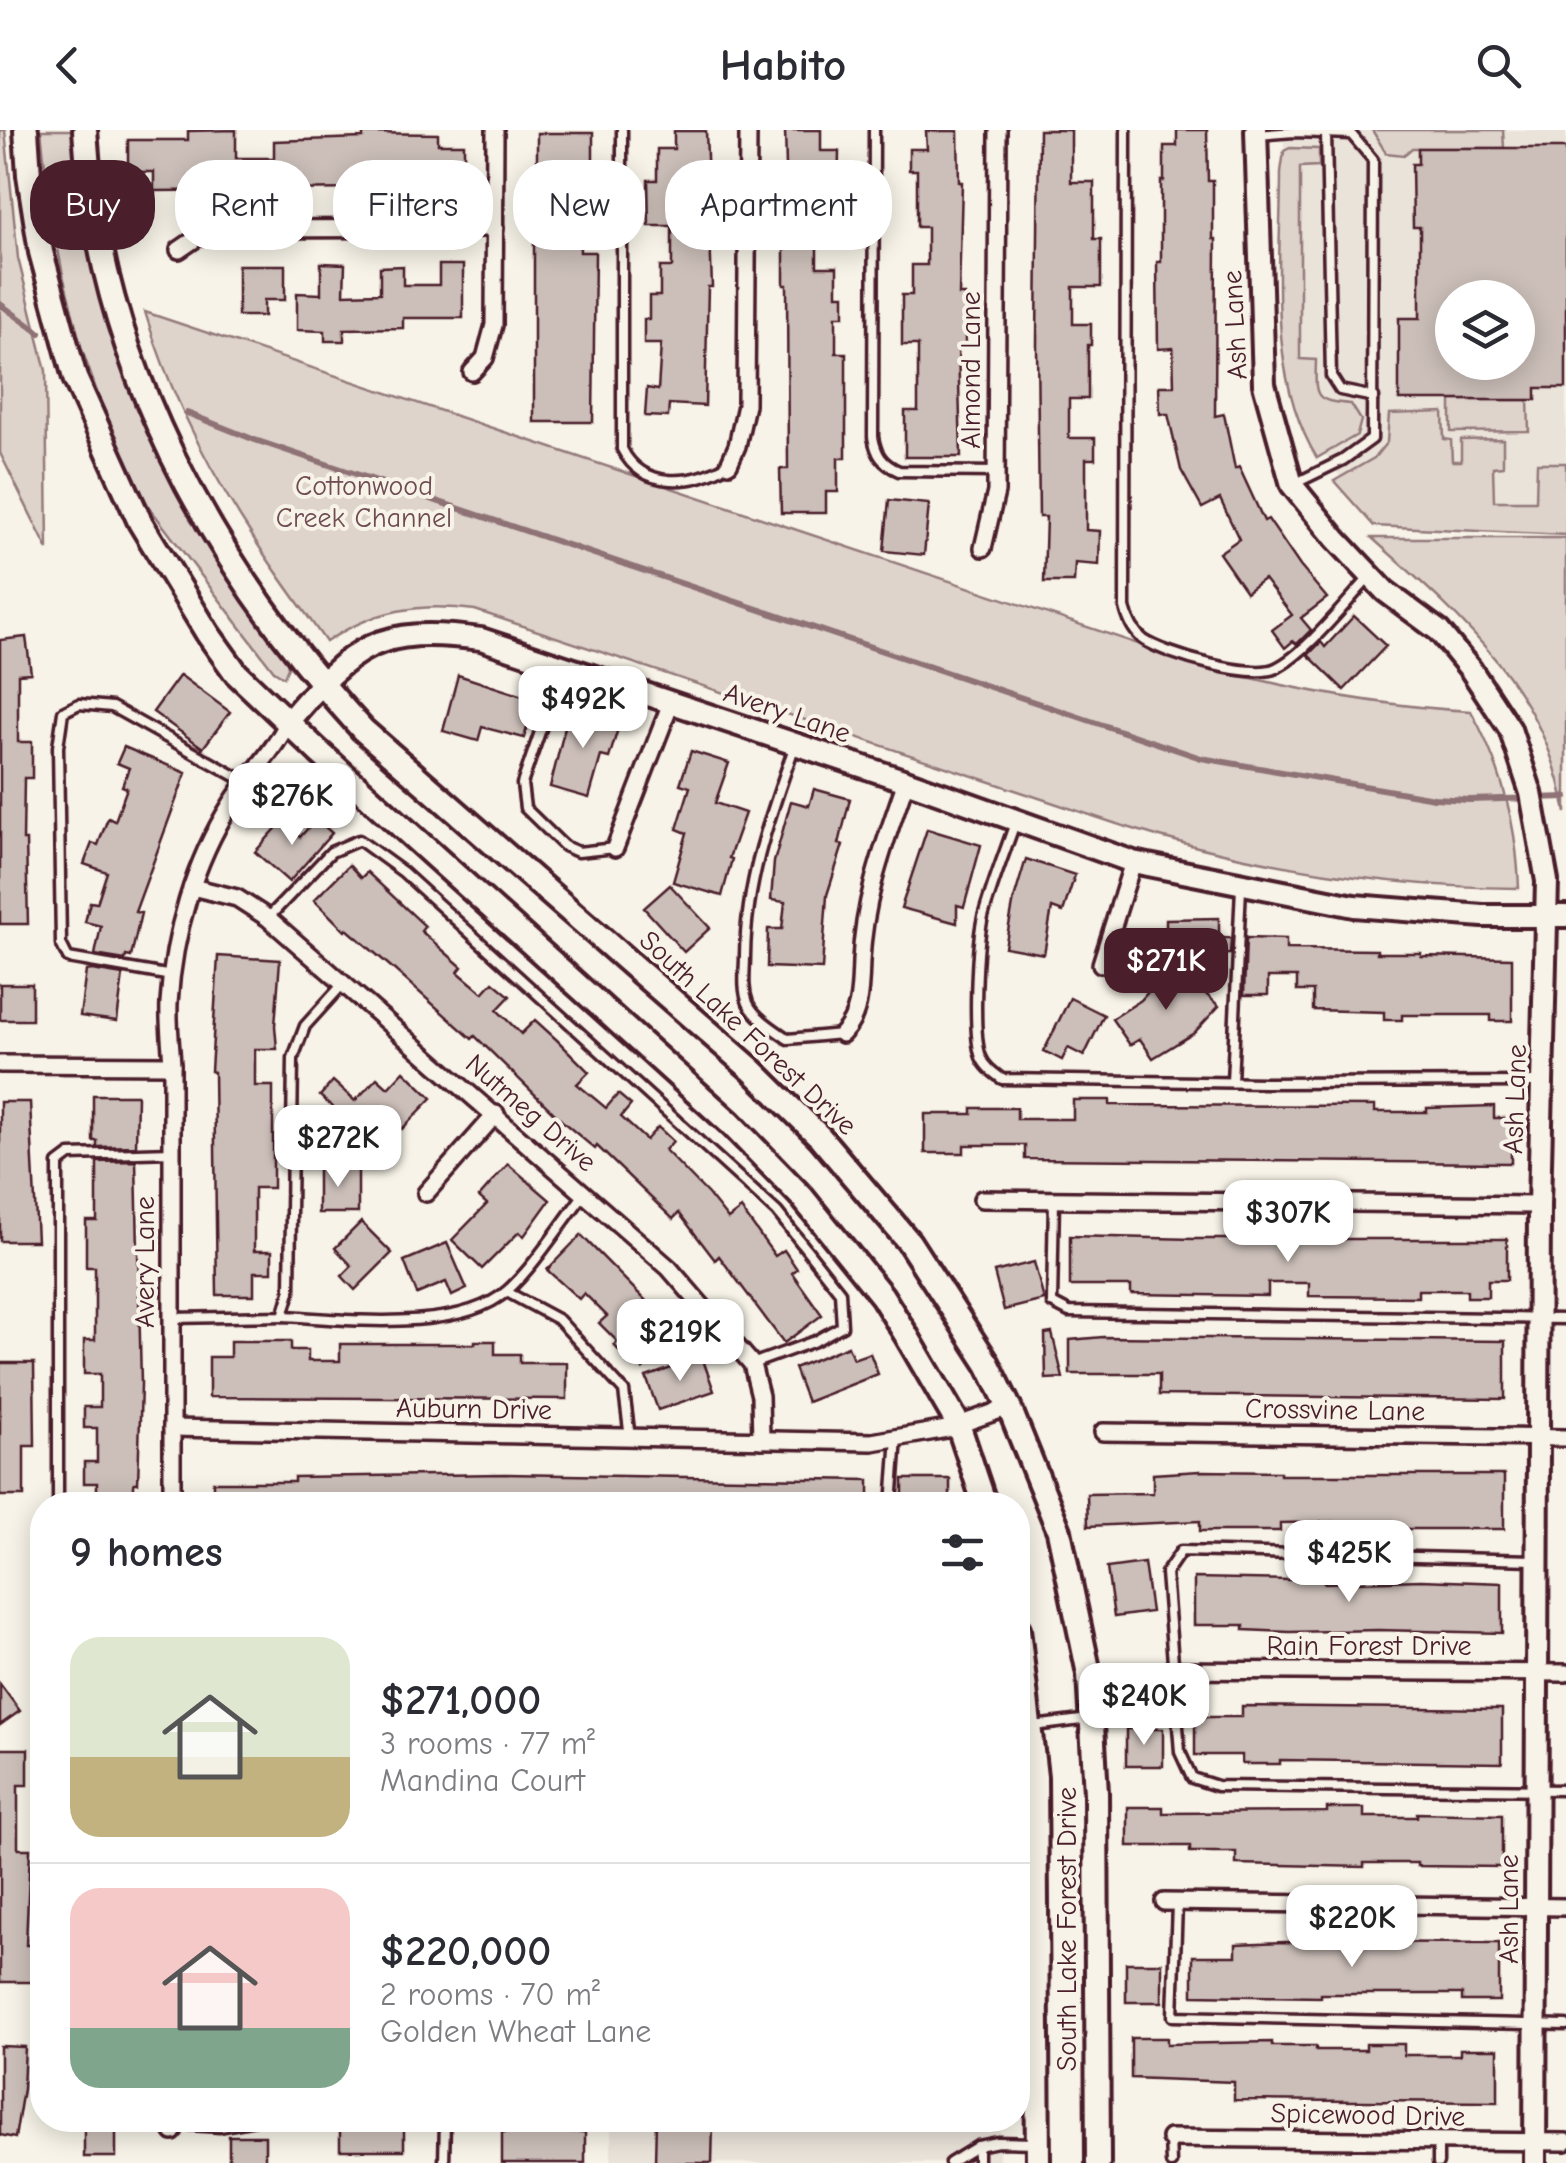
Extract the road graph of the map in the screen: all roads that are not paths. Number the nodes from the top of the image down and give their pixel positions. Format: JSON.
{"nodes":[{"id":1,"x":26,"y":130,"type":"edge"},
{"id":2,"x":85,"y":130,"type":"edge"},
{"id":3,"x":496,"y":130,"type":"edge"},
{"id":4,"x":622,"y":130,"type":"edge"},
{"id":5,"x":748,"y":130,"type":"edge"},
{"id":6,"x":874,"y":130,"type":"edge"},
{"id":7,"x":998,"y":130,"type":"edge"},
{"id":8,"x":1126,"y":130,"type":"edge"},
{"id":9,"x":1256,"y":132,"type":"edge"},
{"id":10,"x":1326,"y":134,"type":"junction"},
{"id":11,"x":495,"y":228,"type":"junction"},
{"id":12,"x":313,"y":229,"type":"edge"},
{"id":13,"x":472,"y":372,"type":"dead end"},
{"id":14,"x":1374,"y":397,"type":"junction"},
{"id":15,"x":729,"y":464,"type":"joint"},
{"id":16,"x":996,"y":472,"type":"junction"},
{"id":17,"x":1292,"y":485,"type":"junction"},
{"id":18,"x":982,"y":548,"type":"dead end"},
{"id":19,"x":1370,"y":576,"type":"junction"},
{"id":20,"x":562,"y":668,"type":"junction"},
{"id":21,"x":320,"y":684,"type":"junction"},
{"id":22,"x":671,"y":703,"type":"junction"},
{"id":23,"x":288,"y":722,"type":"junction"},
{"id":24,"x":795,"y":745,"type":"junction"},
{"id":25,"x":906,"y":782,"type":"junction"},
{"id":26,"x":248,"y":783,"type":"junction"},
{"id":27,"x":1016,"y":820,"type":"junction"},
{"id":28,"x":616,"y":848,"type":"joint"},
{"id":29,"x":1132,"y":862,"type":"junction"},
{"id":30,"x":1241,"y":884,"type":"junction"},
{"id":31,"x":192,"y":887,"type":"junction"},
{"id":32,"x":1557,"y":916,"type":"edge"},
{"id":33,"x":268,"y":918,"type":"junction"},
{"id":34,"x":1101,"y":964,"type":"dead end"},
{"id":35,"x":172,"y":976,"type":"junction"},
{"id":36,"x":344,"y":983,"type":"junction"},
{"id":37,"x":842,"y":1034,"type":"joint"},
{"id":38,"x":0,"y":1064,"type":"edge"},
{"id":39,"x":172,"y":1065,"type":"junction"},
{"id":40,"x":1232,"y":1082,"type":"junction"},
{"id":41,"x":1543,"y":1082,"type":"junction"},
{"id":42,"x":496,"y":1114,"type":"junction"},
{"id":43,"x":172,"y":1152,"type":"junction"},
{"id":44,"x":585,"y":1193,"type":"junction"},
{"id":45,"x":426,"y":1194,"type":"dead end"},
{"id":46,"x":982,"y":1199,"type":"dead end"},
{"id":47,"x":1054,"y":1200,"type":"junction"},
{"id":48,"x":1539,"y":1205,"type":"junction"},
{"id":49,"x":507,"y":1292,"type":"junction"},
{"id":50,"x":283,"y":1316,"type":"junction"},
{"id":51,"x":172,"y":1318,"type":"junction"},
{"id":52,"x":1538,"y":1319,"type":"junction"},
{"id":53,"x":1566,"y":1319,"type":"edge"},
{"id":54,"x":752,"y":1364,"type":"junction"},
{"id":55,"x":1009,"y":1407,"type":"junction"},
{"id":56,"x":958,"y":1424,"type":"junction"},
{"id":57,"x":172,"y":1428,"type":"junction"},
{"id":58,"x":1103,"y":1432,"type":"dead end"},
{"id":59,"x":897,"y":1436,"type":"junction"},
{"id":60,"x":1538,"y":1437,"type":"junction"},
{"id":61,"x":630,"y":1438,"type":"junction"},
{"id":62,"x":1566,"y":1438,"type":"edge"},
{"id":63,"x":761,"y":1440,"type":"junction"},
{"id":64,"x":58,"y":1492,"type":"edge"},
{"id":65,"x":172,"y":1492,"type":"edge"},
{"id":66,"x":893,"y":1492,"type":"edge"},
{"id":67,"x":981,"y":1492,"type":"edge"},
{"id":68,"x":1538,"y":1560,"type":"junction"},
{"id":69,"x":1172,"y":1670,"type":"junction"},
{"id":70,"x":1537,"y":1672,"type":"junction"},
{"id":71,"x":1566,"y":1672,"type":"edge"},
{"id":72,"x":1094,"y":1718,"type":"junction"},
{"id":73,"x":1030,"y":1727,"type":"edge"},
{"id":74,"x":1030,"y":1755,"type":"edge"},
{"id":75,"x":1537,"y":1790,"type":"junction"},
{"id":76,"x":1566,"y":1790,"type":"edge"},
{"id":77,"x":1030,"y":1853,"type":"edge"},
{"id":78,"x":1170,"y":1902,"type":"joint"},
{"id":79,"x":1536,"y":1906,"type":"junction"},
{"id":80,"x":1566,"y":1907,"type":"edge"},
{"id":81,"x":1030,"y":1968,"type":"edge"},
{"id":82,"x":1536,"y":2024,"type":"junction"},
{"id":83,"x":1566,"y":2025,"type":"edge"},
{"id":84,"x":445,"y":2132,"type":"edge"},
{"id":85,"x":1170,"y":2138,"type":"joint"},
{"id":86,"x":1438,"y":2141,"type":"junction"},
{"id":87,"x":1566,"y":2142,"type":"edge"},
{"id":88,"x":978,"y":2146,"type":"junction"},
{"id":89,"x":1536,"y":2152,"type":"edge"},
{"id":90,"x":1038,"y":2153,"type":"edge"},
{"id":91,"x":444,"y":2163,"type":"edge"},
{"id":92,"x":950,"y":2163,"type":"edge"},
{"id":93,"x":978,"y":2163,"type":"edge"},
{"id":94,"x":1098,"y":2163,"type":"edge"},
{"id":95,"x":1171,"y":2163,"type":"edge"},
{"id":96,"x":1438,"y":2163,"type":"edge"}],
"edges":[{"from":1,"to":23,"type":"main road"},
{"from":2,"to":21,"type":"main road","name":"South Lake Forest Drive"},
{"from":3,"to":11,"type":"street"},
{"from":4,"to":15,"type":"lane"},
{"from":5,"to":15,"type":"street"},
{"from":6,"to":16,"type":"lane"},
{"from":7,"to":16,"type":"street","name":"Almond Lane"},
{"from":8,"to":19,"type":"lane"},
{"from":9,"to":10,"type":"lane"},
{"from":9,"to":17,"type":"street","name":"Ash Lane"},
{"from":10,"to":14,"type":"lane"},
{"from":10,"to":14,"type":"lane"},
{"from":11,"to":12,"type":"street"},
{"from":11,"to":13,"type":"street"},
{"from":14,"to":17,"type":"lane"},
{"from":16,"to":18,"type":"street","name":"Almond Lane"},
{"from":17,"to":19,"type":"street","name":"Ash Lane"},
{"from":19,"to":32,"type":"street","name":"Ash Lane"},
{"from":20,"to":21,"type":"street","name":"Avery Lane"},
{"from":20,"to":22,"type":"street","name":"Avery Lane"},
{"from":20,"to":28,"type":"lane"},
{"from":21,"to":23,"type":"street","name":"Avery Lane"},
{"from":21,"to":55,"type":"main road","name":"South Lake Forest Drive"},
{"from":22,"to":24,"type":"street","name":"Avery Lane"},
{"from":22,"to":28,"type":"street"},
{"from":23,"to":26,"type":"street","name":"Avery Lane"},
{"from":23,"to":56,"type":"main road"},
{"from":24,"to":25,"type":"street","name":"Avery Lane"},
{"from":24,"to":37,"type":"lane"},
{"from":25,"to":27,"type":"street","name":"Avery Lane"},
{"from":25,"to":37,"type":"street"},
{"from":26,"to":31,"type":"street","name":"Avery Lane"},
{"from":26,"to":35,"type":"lane"},
{"from":27,"to":29,"type":"street","name":"Avery Lane"},
{"from":27,"to":40,"type":"lane"},
{"from":29,"to":30,"type":"street","name":"Avery Lane"},
{"from":29,"to":34,"type":"street"},
{"from":30,"to":32,"type":"street","name":"Avery Lane"},
{"from":30,"to":40,"type":"lane"},
{"from":31,"to":33,"type":"street","name":"Nutmeg Drive"},
{"from":31,"to":35,"type":"street","name":"Avery Lane"},
{"from":32,"to":41,"type":"street","name":"Ash Lane"},
{"from":33,"to":36,"type":"street","name":"Nutmeg Drive"},
{"from":33,"to":54,"type":"lane"},
{"from":35,"to":39,"type":"street","name":"Avery Lane"},
{"from":36,"to":42,"type":"street","name":"Nutmeg Drive"},
{"from":36,"to":50,"type":"lane"},
{"from":38,"to":39,"type":"street"},
{"from":39,"to":43,"type":"street","name":"Avery Lane"},
{"from":40,"to":41,"type":"lane"},
{"from":41,"to":48,"type":"street","name":"Ash Lane"},
{"from":42,"to":44,"type":"street","name":"Nutmeg Drive"},
{"from":42,"to":45,"type":"street"},
{"from":43,"to":51,"type":"street","name":"Avery Lane"},
{"from":43,"to":64,"type":"lane"},
{"from":44,"to":49,"type":"lane"},
{"from":44,"to":54,"type":"street","name":"Nutmeg Drive"},
{"from":46,"to":47,"type":"street"},
{"from":47,"to":48,"type":"street"},
{"from":47,"to":52,"type":"lane"},
{"from":48,"to":52,"type":"street","name":"Ash Lane"},
{"from":49,"to":50,"type":"lane"},
{"from":49,"to":61,"type":"lane"},
{"from":50,"to":51,"type":"lane"},
{"from":51,"to":57,"type":"street","name":"Avery Lane"},
{"from":52,"to":53,"type":"lane"},
{"from":52,"to":60,"type":"street","name":"Ash Lane"},
{"from":54,"to":63,"type":"street"},
{"from":55,"to":56,"type":"street","name":"Auburn Drive"},
{"from":55,"to":72,"type":"main road","name":"South Lake Forest Drive"},
{"from":56,"to":59,"type":"street","name":"Auburn Drive"},
{"from":56,"to":67,"type":"main road"},
{"from":57,"to":61,"type":"street","name":"Auburn Drive"},
{"from":57,"to":65,"type":"street","name":"Avery Lane"},
{"from":58,"to":60,"type":"street","name":"Crossvine Lane"},
{"from":59,"to":63,"type":"street","name":"Auburn Drive"},
{"from":59,"to":66,"type":"lane"},
{"from":60,"to":62,"type":"street","name":"Crossvine Lane"},
{"from":60,"to":68,"type":"street","name":"Ash Lane"},
{"from":61,"to":63,"type":"street","name":"Auburn Drive"},
{"from":68,"to":69,"type":"lane"},
{"from":68,"to":70,"type":"street","name":"Ash Lane"},
{"from":69,"to":70,"type":"street","name":"Rain Forest Drive"},
{"from":69,"to":75,"type":"lane"},
{"from":70,"to":71,"type":"street","name":"Rain Forest Drive"},
{"from":70,"to":75,"type":"street","name":"Ash Lane"},
{"from":72,"to":73,"type":"lane"},
{"from":72,"to":94,"type":"main road","name":"South Lake Forest Drive"},
{"from":74,"to":77,"type":"main road","name":"South Lake Forest Drive"},
{"from":75,"to":76,"type":"lane"},
{"from":75,"to":79,"type":"street","name":"Ash Lane"},
{"from":78,"to":79,"type":"street"},
{"from":78,"to":82,"type":"lane"},
{"from":79,"to":80,"type":"street"},
{"from":79,"to":82,"type":"street","name":"Ash Lane"},
{"from":81,"to":90,"type":"main road","name":"South Lake Forest Drive"},
{"from":82,"to":83,"type":"lane"},
{"from":82,"to":89,"type":"street","name":"Ash Lane"},
{"from":84,"to":91,"type":"lane"},
{"from":85,"to":86,"type":"street","name":"Spicewood Drive"},
{"from":85,"to":95,"type":"lane"},
{"from":86,"to":89,"type":"street","name":"Spicewood Drive"},
{"from":86,"to":96,"type":"lane"},
{"from":87,"to":89,"type":"street","name":"Spicewood Drive"},
{"from":88,"to":90,"type":"lane"},
{"from":88,"to":92,"type":"lane"},
{"from":88,"to":93,"type":"lane"}]}
